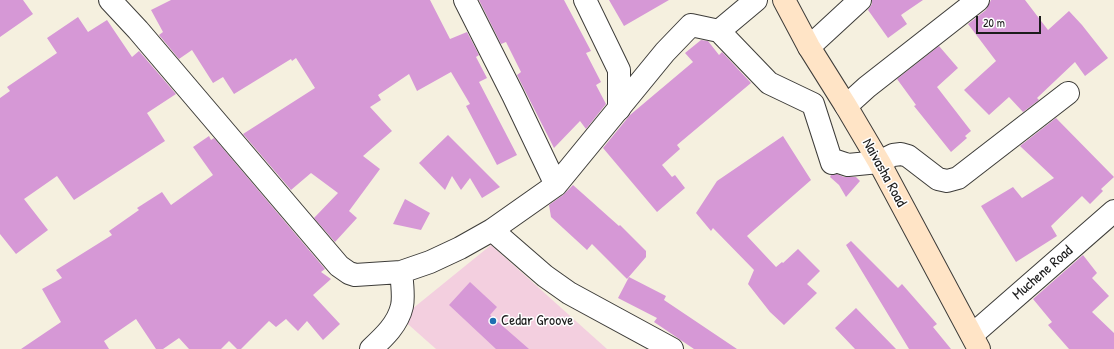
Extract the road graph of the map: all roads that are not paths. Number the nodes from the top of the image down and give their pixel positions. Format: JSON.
{"nodes":[{"id":1,"x":110,"y":0,"type":"edge"},
{"id":2,"x":465,"y":0,"type":"edge"},
{"id":3,"x":586,"y":0,"type":"edge"},
{"id":4,"x":756,"y":0,"type":"edge"},
{"id":5,"x":784,"y":0,"type":"edge"},
{"id":6,"x":860,"y":0,"type":"edge"},
{"id":7,"x":978,"y":0,"type":"edge"},
{"id":8,"x":719,"y":31,"type":"junction"},
{"id":9,"x":809,"y":47,"type":"junction"},
{"id":10,"x":1068,"y":93,"type":"dead end"},
{"id":11,"x":846,"y":106,"type":"junction"},
{"id":12,"x":619,"y":109,"type":"junction"},
{"id":13,"x":879,"y":162,"type":"junction"},
{"id":14,"x":556,"y":185,"type":"junction"},
{"id":15,"x":1114,"y":211,"type":"edge"},
{"id":16,"x":492,"y":230,"type":"junction"},
{"id":17,"x":401,"y":272,"type":"junction"},
{"id":18,"x":976,"y":342,"type":"edge"},
{"id":19,"x":371,"y":349,"type":"edge"},
{"id":20,"x":672,"y":349,"type":"edge"}],
"edges":[{"from":1,"to":17,"type":"street"},
{"from":2,"to":14,"type":"street"},
{"from":3,"to":12,"type":"street"},
{"from":4,"to":8,"type":"street"},
{"from":5,"to":9,"type":"main road","name":"Naivasha Road"},
{"from":6,"to":9,"type":"street"},
{"from":7,"to":11,"type":"street"},
{"from":8,"to":12,"type":"street"},
{"from":8,"to":13,"type":"street"},
{"from":9,"to":11,"type":"main road","name":"Naivasha Road"},
{"from":10,"to":13,"type":"street"},
{"from":11,"to":13,"type":"main road","name":"Naivasha Road"},
{"from":12,"to":14,"type":"street"},
{"from":13,"to":18,"type":"main road","name":"Naivasha Road"},
{"from":14,"to":16,"type":"street"},
{"from":15,"to":18,"type":"street","name":"Muchene Road"},
{"from":16,"to":17,"type":"street"},
{"from":16,"to":20,"type":"street"},
{"from":17,"to":19,"type":"street"}]}
